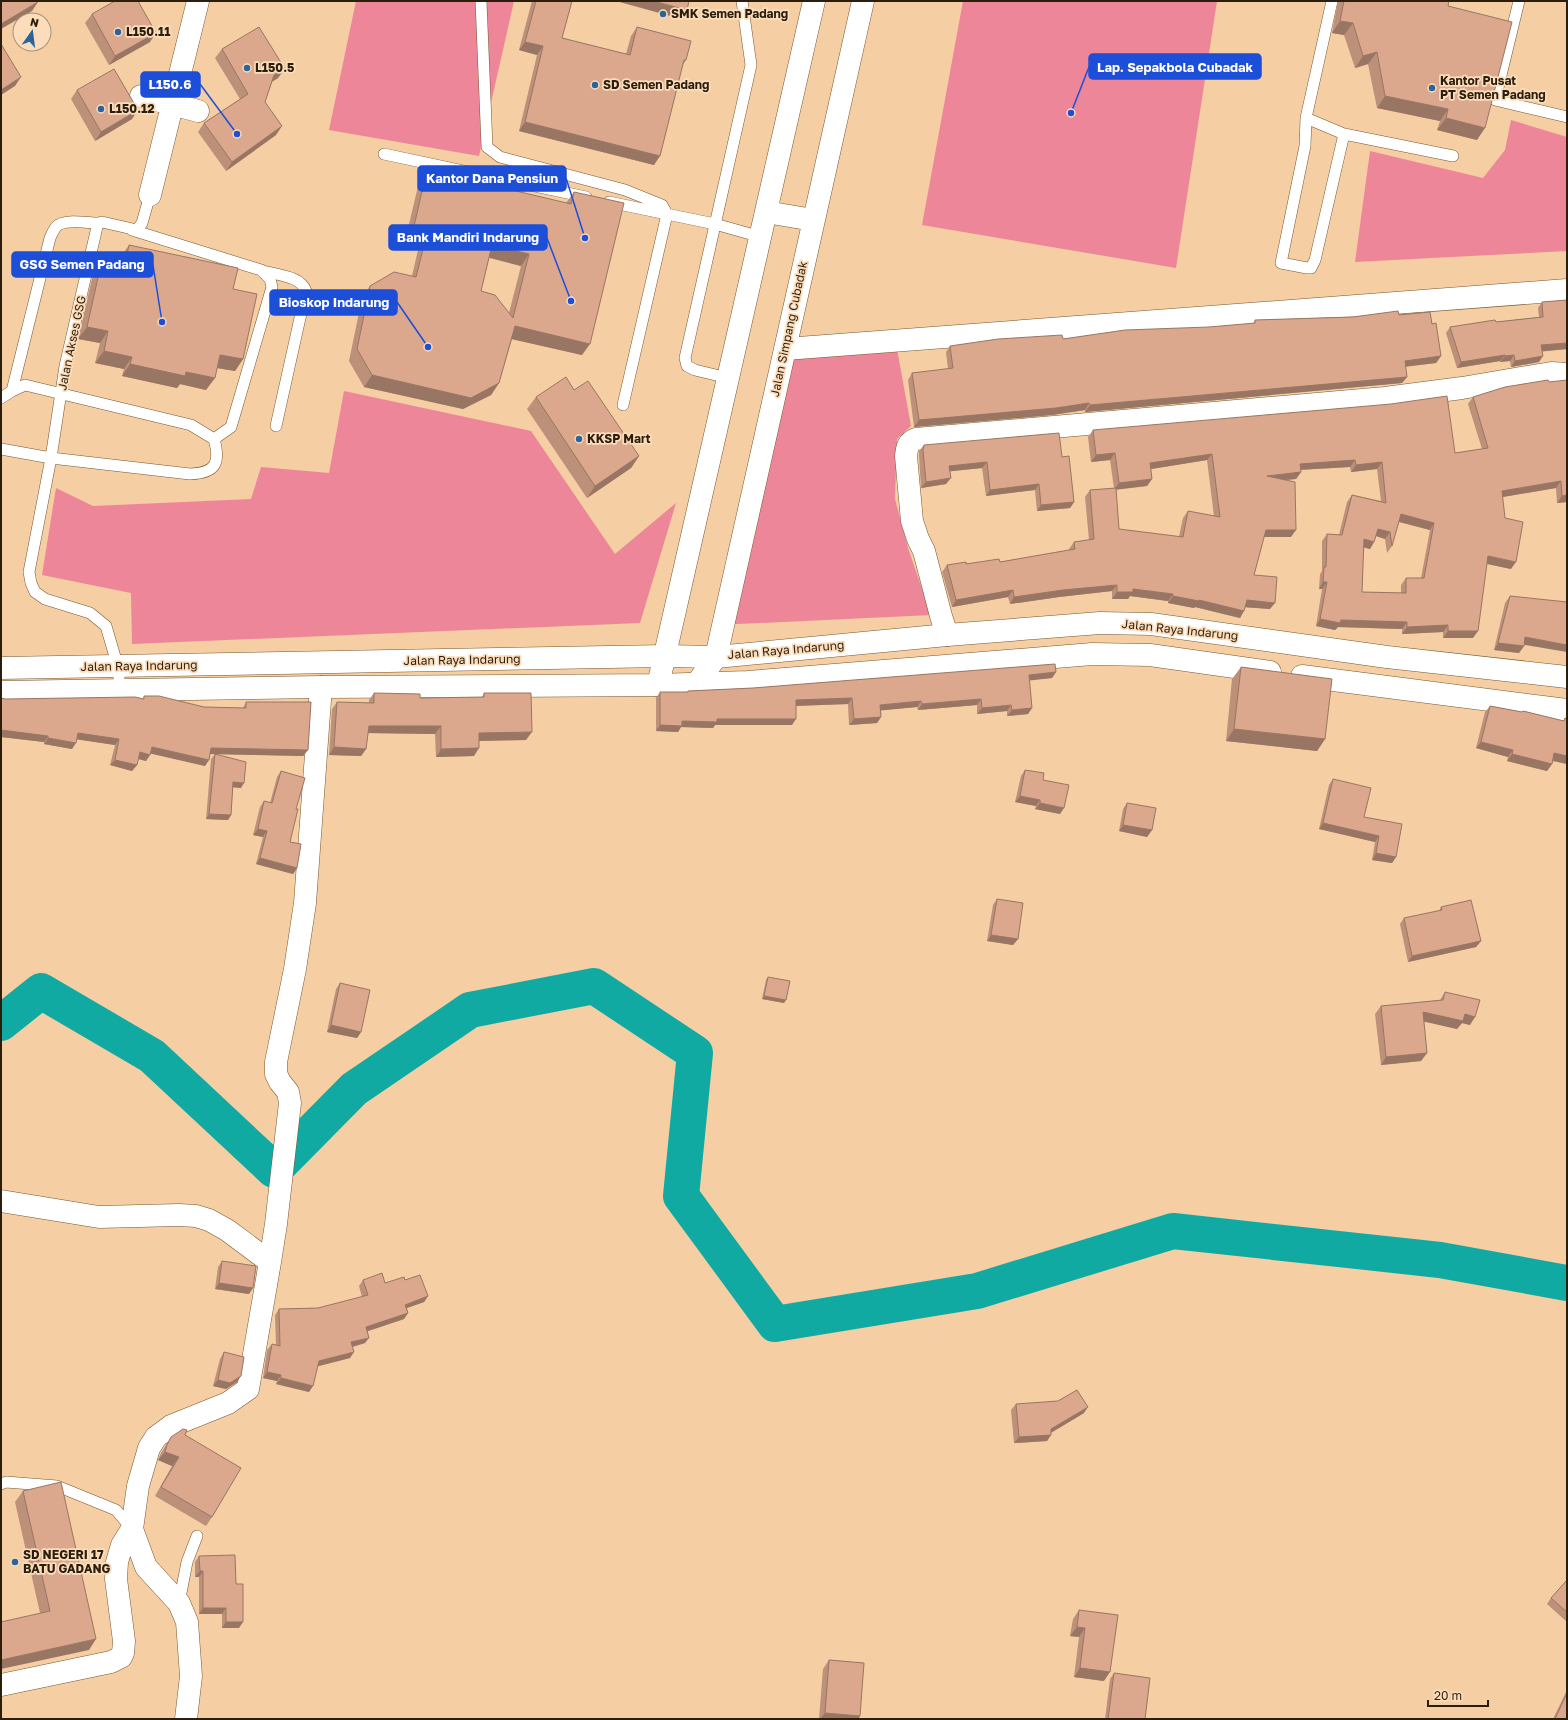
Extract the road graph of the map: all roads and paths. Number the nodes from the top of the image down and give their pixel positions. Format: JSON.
{"nodes":[{"id":1,"x":198,"y":1,"type":"edge"},
{"id":2,"x":481,"y":1,"type":"edge"},
{"id":3,"x":742,"y":1,"type":"edge"},
{"id":4,"x":814,"y":1,"type":"edge"},
{"id":5,"x":863,"y":1,"type":"edge"},
{"id":6,"x":1332,"y":1,"type":"edge"},
{"id":7,"x":1519,"y":1,"type":"edge"},
{"id":8,"x":141,"y":96,"type":"dead end"},
{"id":9,"x":173,"y":104,"type":"junction"},
{"id":10,"x":198,"y":111,"type":"dead end"},
{"id":11,"x":1567,"y":117,"type":"edge"},
{"id":12,"x":1306,"y":118,"type":"junction"},
{"id":13,"x":1344,"y":134,"type":"junction"},
{"id":14,"x":384,"y":154,"type":"dead end"},
{"id":15,"x":1453,"y":156,"type":"dead end"},
{"id":16,"x":150,"y":195,"type":"joint"},
{"id":17,"x":766,"y":212,"type":"junction"},
{"id":18,"x":667,"y":214,"type":"junction"},
{"id":19,"x":813,"y":220,"type":"junction"},
{"id":20,"x":99,"y":223,"type":"junction"},
{"id":21,"x":715,"y":224,"type":"junction"},
{"id":22,"x":132,"y":230,"type":"junction"},
{"id":23,"x":761,"y":237,"type":"junction"},
{"id":24,"x":261,"y":270,"type":"junction"},
{"id":25,"x":1567,"y":290,"type":"edge"},
{"id":26,"x":785,"y":349,"type":"junction"},
{"id":27,"x":1567,"y":374,"type":"edge"},
{"id":28,"x":728,"y":378,"type":"junction"},
{"id":29,"x":12,"y":391,"type":"junction"},
{"id":30,"x":61,"y":392,"type":"junction"},
{"id":31,"x":1,"y":398,"type":"edge"},
{"id":32,"x":623,"y":405,"type":"dead end"},
{"id":33,"x":276,"y":426,"type":"dead end"},
{"id":34,"x":214,"y":439,"type":"junction"},
{"id":35,"x":1,"y":449,"type":"edge"},
{"id":36,"x":51,"y":458,"type":"junction"},
{"id":37,"x":947,"y":635,"type":"junction"},
{"id":38,"x":665,"y":656,"type":"junction"},
{"id":39,"x":716,"y":657,"type":"junction"},
{"id":40,"x":1387,"y":657,"type":"junction"},
{"id":41,"x":118,"y":667,"type":"junction"},
{"id":42,"x":1,"y":668,"type":"edge"},
{"id":43,"x":1567,"y":677,"type":"edge"},
{"id":44,"x":698,"y":683,"type":"junction"},
{"id":45,"x":658,"y":685,"type":"junction"},
{"id":46,"x":321,"y":687,"type":"junction"},
{"id":47,"x":1383,"y":687,"type":"junction"},
{"id":48,"x":120,"y":689,"type":"junction"},
{"id":49,"x":1,"y":692,"type":"edge"},
{"id":50,"x":1567,"y":710,"type":"edge"},
{"id":51,"x":1,"y":1201,"type":"edge"},
{"id":52,"x":270,"y":1262,"type":"junction"},
{"id":53,"x":1,"y":1484,"type":"edge"},
{"id":54,"x":132,"y":1529,"type":"junction"},
{"id":55,"x":197,"y":1536,"type":"dead end"},
{"id":56,"x":179,"y":1604,"type":"junction"},
{"id":57,"x":1,"y":1685,"type":"edge"},
{"id":58,"x":186,"y":1719,"type":"edge"}],
"edges":[{"from":1,"to":9,"type":"main road"},
{"from":2,"to":18,"type":"lane"},
{"from":3,"to":21,"type":"lane"},
{"from":4,"to":17,"type":"main road"},
{"from":5,"to":19,"type":"main road","name":"Jalan Simpang Cubadak"},
{"from":6,"to":12,"type":"lane"},
{"from":7,"to":11,"type":"lane"},
{"from":8,"to":9,"type":"main road"},
{"from":9,"to":10,"type":"main road"},
{"from":9,"to":16,"type":"main road"},
{"from":12,"to":13,"type":"lane"},
{"from":12,"to":13,"type":"lane"},
{"from":13,"to":15,"type":"lane"},
{"from":14,"to":18,"type":"lane"},
{"from":16,"to":22,"type":"lane"},
{"from":17,"to":19,"type":"main road"},
{"from":17,"to":23,"type":"main road"},
{"from":18,"to":21,"type":"lane"},
{"from":18,"to":32,"type":"lane"},
{"from":19,"to":26,"type":"main road","name":"Jalan Simpang Cubadak"},
{"from":20,"to":22,"type":"lane"},
{"from":20,"to":29,"type":"lane"},
{"from":20,"to":30,"type":"lane","name":"Jalan Akses GSG"},
{"from":21,"to":23,"type":"lane"},
{"from":21,"to":28,"type":"lane"},
{"from":22,"to":24,"type":"lane"},
{"from":23,"to":28,"type":"main road"},
{"from":24,"to":33,"type":"lane"},
{"from":24,"to":34,"type":"lane"},
{"from":25,"to":26,"type":"main road"},
{"from":26,"to":39,"type":"main road","name":"Jalan Simpang Cubadak"},
{"from":27,"to":37,"type":"main road"},
{"from":28,"to":38,"type":"main road"},
{"from":29,"to":30,"type":"lane"},
{"from":29,"to":31,"type":"lane"},
{"from":30,"to":34,"type":"lane"},
{"from":30,"to":36,"type":"lane","name":"Jalan Akses GSG"},
{"from":34,"to":36,"type":"lane"},
{"from":35,"to":36,"type":"lane"},
{"from":36,"to":41,"type":"lane","name":"Jalan Akses GSG"},
{"from":37,"to":39,"type":"main road","name":"Jalan Raya Indarung"},
{"from":37,"to":40,"type":"main road","name":"Jalan Raya Indarung"},
{"from":38,"to":39,"type":"main road","name":"Jalan Raya Indarung"},
{"from":38,"to":41,"type":"main road","name":"Jalan Raya Indarung"},
{"from":38,"to":45,"type":"main road"},
{"from":39,"to":44,"type":"main road"},
{"from":40,"to":43,"type":"main road","name":"Jalan Raya Indarung"},
{"from":40,"to":47,"type":"main road"},
{"from":41,"to":42,"type":"main road","name":"Jalan Raya Indarung"},
{"from":41,"to":48,"type":"lane","name":"Jalan Akses GSG"},
{"from":44,"to":45,"type":"main road","name":"Jalan Raya Indarung"},
{"from":44,"to":47,"type":"main road","name":"Jalan Raya Indarung"},
{"from":45,"to":46,"type":"main road","name":"Jalan Raya Indarung"},
{"from":46,"to":48,"type":"main road","name":"Jalan Raya Indarung"},
{"from":46,"to":52,"type":"main road"},
{"from":47,"to":50,"type":"main road","name":"Jalan Raya Indarung"},
{"from":48,"to":49,"type":"main road","name":"Jalan Raya Indarung"},
{"from":51,"to":52,"type":"main road"},
{"from":52,"to":54,"type":"main road"},
{"from":53,"to":54,"type":"lane"},
{"from":54,"to":56,"type":"main road"},
{"from":54,"to":57,"type":"main road"},
{"from":55,"to":56,"type":"lane"},
{"from":56,"to":58,"type":"main road"}]}
